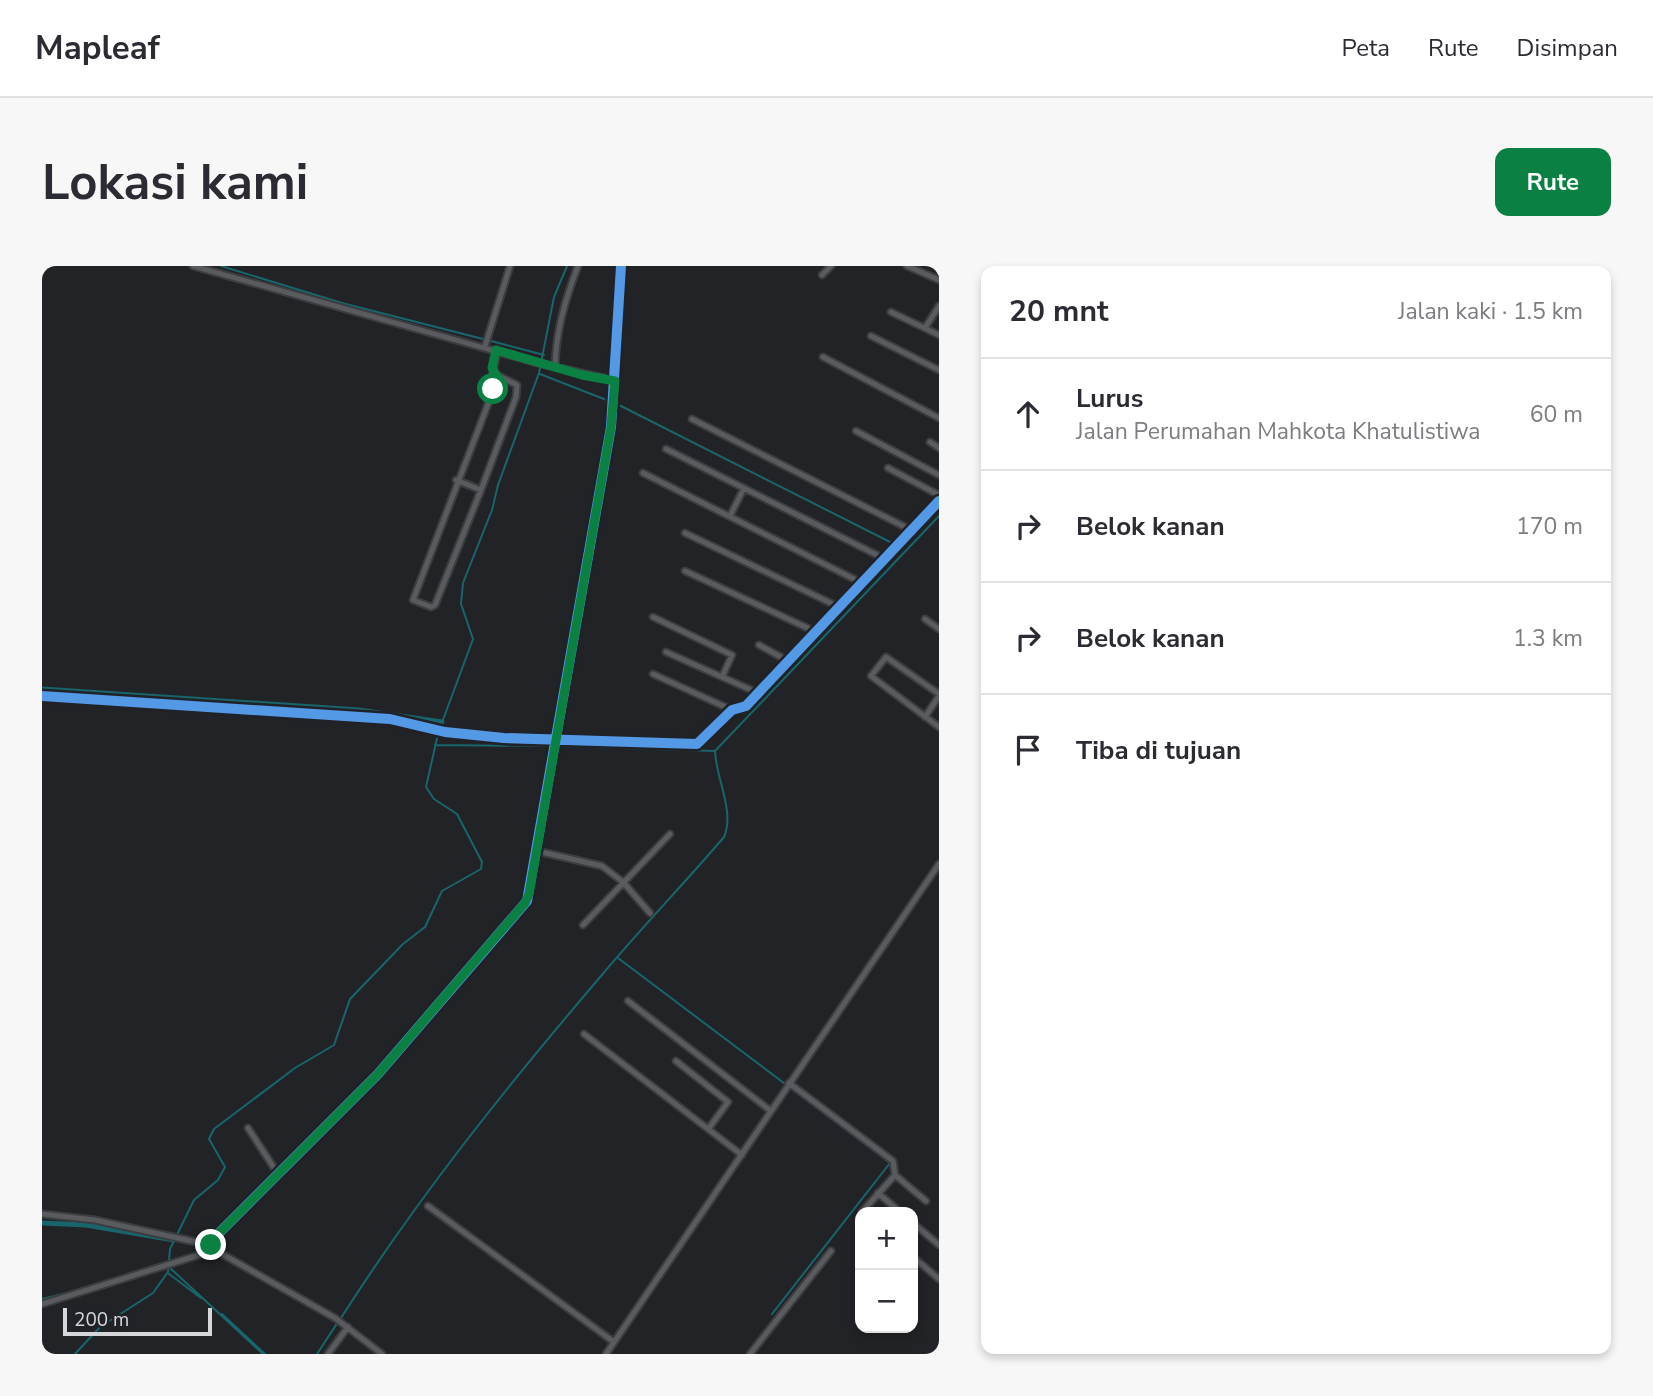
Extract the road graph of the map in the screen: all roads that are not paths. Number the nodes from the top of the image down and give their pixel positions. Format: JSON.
{"nodes":[{"id":1,"x":194,"y":266,"type":"edge"},
{"id":2,"x":510,"y":266,"type":"edge"},
{"id":3,"x":578,"y":266,"type":"edge"},
{"id":4,"x":621,"y":266,"type":"edge"},
{"id":5,"x":831,"y":266,"type":"edge"},
{"id":6,"x":907,"y":266,"type":"edge"},
{"id":7,"x":822,"y":275,"type":"dead end"},
{"id":8,"x":939,"y":280,"type":"edge"},
{"id":9,"x":939,"y":306,"type":"edge"},
{"id":10,"x":891,"y":312,"type":"dead end"},
{"id":11,"x":925,"y":328,"type":"junction"},
{"id":12,"x":939,"y":335,"type":"edge"},
{"id":13,"x":871,"y":336,"type":"dead end"},
{"id":14,"x":485,"y":346,"type":"junction"},
{"id":15,"x":496,"y":350,"type":"junction"},
{"id":16,"x":823,"y":357,"type":"dead end"},
{"id":17,"x":552,"y":367,"type":"junction"},
{"id":18,"x":939,"y":370,"type":"edge"},
{"id":19,"x":498,"y":378,"type":"junction"},
{"id":20,"x":615,"y":381,"type":"junction"},
{"id":21,"x":939,"y":418,"type":"edge"},
{"id":22,"x":692,"y":419,"type":"dead end"},
{"id":23,"x":856,"y":431,"type":"dead end"},
{"id":24,"x":930,"y":442,"type":"dead end"},
{"id":25,"x":939,"y":448,"type":"edge"},
{"id":26,"x":666,"y":449,"type":"dead end"},
{"id":27,"x":888,"y":468,"type":"dead end"},
{"id":28,"x":643,"y":473,"type":"dead end"},
{"id":29,"x":939,"y":475,"type":"edge"},
{"id":30,"x":456,"y":480,"type":"junction"},
{"id":31,"x":744,"y":488,"type":"junction"},
{"id":32,"x":481,"y":490,"type":"junction"},
{"id":33,"x":939,"y":495,"type":"edge"},
{"id":34,"x":939,"y":501,"type":"edge"},
{"id":35,"x":730,"y":516,"type":"junction"},
{"id":36,"x":911,"y":530,"type":"junction"},
{"id":37,"x":685,"y":533,"type":"dead end"},
{"id":38,"x":885,"y":559,"type":"junction"},
{"id":39,"x":685,"y":571,"type":"dead end"},
{"id":40,"x":862,"y":583,"type":"junction"},
{"id":41,"x":839,"y":607,"type":"junction"},
{"id":42,"x":653,"y":617,"type":"dead end"},
{"id":43,"x":925,"y":619,"type":"dead end"},
{"id":44,"x":939,"y":629,"type":"edge"},
{"id":45,"x":816,"y":632,"type":"junction"},
{"id":46,"x":759,"y":645,"type":"dead end"},
{"id":47,"x":666,"y":652,"type":"dead end"},
{"id":48,"x":788,"y":661,"type":"junction"},
{"id":49,"x":653,"y":674,"type":"dead end"},
{"id":50,"x":722,"y":677,"type":"junction"},
{"id":51,"x":758,"y":693,"type":"junction"},
{"id":52,"x":939,"y":695,"type":"edge"},
{"id":53,"x":42,"y":696,"type":"edge"},
{"id":54,"x":732,"y":710,"type":"junction"},
{"id":55,"x":925,"y":717,"type":"junction"},
{"id":56,"x":939,"y":727,"type":"edge"},
{"id":57,"x":555,"y":741,"type":"junction"},
{"id":58,"x":670,"y":834,"type":"dead end"},
{"id":59,"x":537,"y":850,"type":"junction"},
{"id":60,"x":939,"y":864,"type":"edge"},
{"id":61,"x":622,"y":883,"type":"junction"},
{"id":62,"x":650,"y":914,"type":"dead end"},
{"id":63,"x":583,"y":925,"type":"dead end"},
{"id":64,"x":628,"y":1000,"type":"dead end"},
{"id":65,"x":584,"y":1034,"type":"dead end"},
{"id":66,"x":676,"y":1061,"type":"dead end"},
{"id":67,"x":788,"y":1085,"type":"junction"},
{"id":68,"x":771,"y":1111,"type":"junction"},
{"id":69,"x":248,"y":1128,"type":"dead end"},
{"id":70,"x":709,"y":1128,"type":"junction"},
{"id":71,"x":742,"y":1155,"type":"junction"},
{"id":72,"x":278,"y":1174,"type":"junction"},
{"id":73,"x":895,"y":1175,"type":"junction"},
{"id":74,"x":878,"y":1194,"type":"junction"},
{"id":75,"x":926,"y":1201,"type":"dead end"},
{"id":76,"x":428,"y":1206,"type":"dead end"},
{"id":77,"x":866,"y":1207,"type":"edge"},
{"id":78,"x":894,"y":1207,"type":"edge"},
{"id":79,"x":42,"y":1213,"type":"edge"},
{"id":80,"x":918,"y":1227,"type":"edge"},
{"id":81,"x":939,"y":1245,"type":"edge"},
{"id":82,"x":209,"y":1248,"type":"junction"},
{"id":83,"x":831,"y":1251,"type":"dead end"},
{"id":84,"x":918,"y":1261,"type":"edge"},
{"id":85,"x":939,"y":1279,"type":"edge"},
{"id":86,"x":42,"y":1304,"type":"edge"},
{"id":87,"x":346,"y":1325,"type":"junction"},
{"id":88,"x":614,"y":1342,"type":"junction"},
{"id":89,"x":328,"y":1354,"type":"edge"},
{"id":90,"x":382,"y":1354,"type":"edge"},
{"id":91,"x":606,"y":1354,"type":"edge"},
{"id":92,"x":750,"y":1354,"type":"edge"}],
"edges":[{"from":1,"to":14,"type":"street"},
{"from":2,"to":14,"type":"street"},
{"from":3,"to":17,"type":"street"},
{"from":4,"to":20,"type":"street"},
{"from":5,"to":7,"type":"street"},
{"from":6,"to":8,"type":"street"},
{"from":9,"to":11,"type":"street"},
{"from":10,"to":11,"type":"street"},
{"from":11,"to":12,"type":"street"},
{"from":13,"to":18,"type":"street"},
{"from":14,"to":15,"type":"street"},
{"from":15,"to":17,"type":"street"},
{"from":15,"to":19,"type":"street"},
{"from":16,"to":21,"type":"street"},
{"from":17,"to":20,"type":"street"},
{"from":19,"to":30,"type":"street"},
{"from":19,"to":32,"type":"street"},
{"from":20,"to":57,"type":"street"},
{"from":22,"to":36,"type":"street"},
{"from":23,"to":29,"type":"street"},
{"from":24,"to":25,"type":"street"},
{"from":26,"to":31,"type":"street"},
{"from":27,"to":33,"type":"street"},
{"from":28,"to":35,"type":"street"},
{"from":30,"to":32,"type":"street"},
{"from":30,"to":32,"type":"street"},
{"from":31,"to":35,"type":"street"},
{"from":31,"to":38,"type":"street"},
{"from":34,"to":36,"type":"street"},
{"from":35,"to":40,"type":"street"},
{"from":36,"to":38,"type":"street"},
{"from":37,"to":41,"type":"street"},
{"from":38,"to":40,"type":"street"},
{"from":39,"to":45,"type":"street"},
{"from":40,"to":41,"type":"street"},
{"from":41,"to":45,"type":"street"},
{"from":42,"to":50,"type":"street"},
{"from":43,"to":44,"type":"street"},
{"from":45,"to":48,"type":"street"},
{"from":46,"to":48,"type":"street"},
{"from":47,"to":50,"type":"street"},
{"from":48,"to":51,"type":"street"},
{"from":49,"to":54,"type":"street"},
{"from":50,"to":51,"type":"street"},
{"from":51,"to":54,"type":"street"},
{"from":52,"to":55,"type":"street"},
{"from":52,"to":55,"type":"street"},
{"from":53,"to":57,"type":"street"},
{"from":54,"to":57,"type":"street"},
{"from":55,"to":56,"type":"street"},
{"from":57,"to":59,"type":"street"},
{"from":58,"to":61,"type":"street"},
{"from":59,"to":61,"type":"street"},
{"from":59,"to":72,"type":"street"},
{"from":60,"to":67,"type":"street"},
{"from":61,"to":62,"type":"street"},
{"from":61,"to":63,"type":"street"},
{"from":64,"to":68,"type":"street"},
{"from":65,"to":70,"type":"street"},
{"from":66,"to":70,"type":"street"},
{"from":67,"to":68,"type":"street"},
{"from":67,"to":73,"type":"street"},
{"from":68,"to":71,"type":"street"},
{"from":69,"to":72,"type":"street"},
{"from":70,"to":71,"type":"street"},
{"from":71,"to":88,"type":"street"},
{"from":72,"to":82,"type":"street"},
{"from":73,"to":74,"type":"street"},
{"from":73,"to":75,"type":"street"},
{"from":74,"to":77,"type":"street"},
{"from":74,"to":78,"type":"street"},
{"from":76,"to":88,"type":"street"},
{"from":79,"to":82,"type":"street"},
{"from":80,"to":81,"type":"street"},
{"from":82,"to":86,"type":"street"},
{"from":82,"to":87,"type":"street"},
{"from":83,"to":92,"type":"street"},
{"from":84,"to":85,"type":"street"},
{"from":87,"to":89,"type":"street"},
{"from":87,"to":90,"type":"street"},
{"from":88,"to":91,"type":"street"}]}
